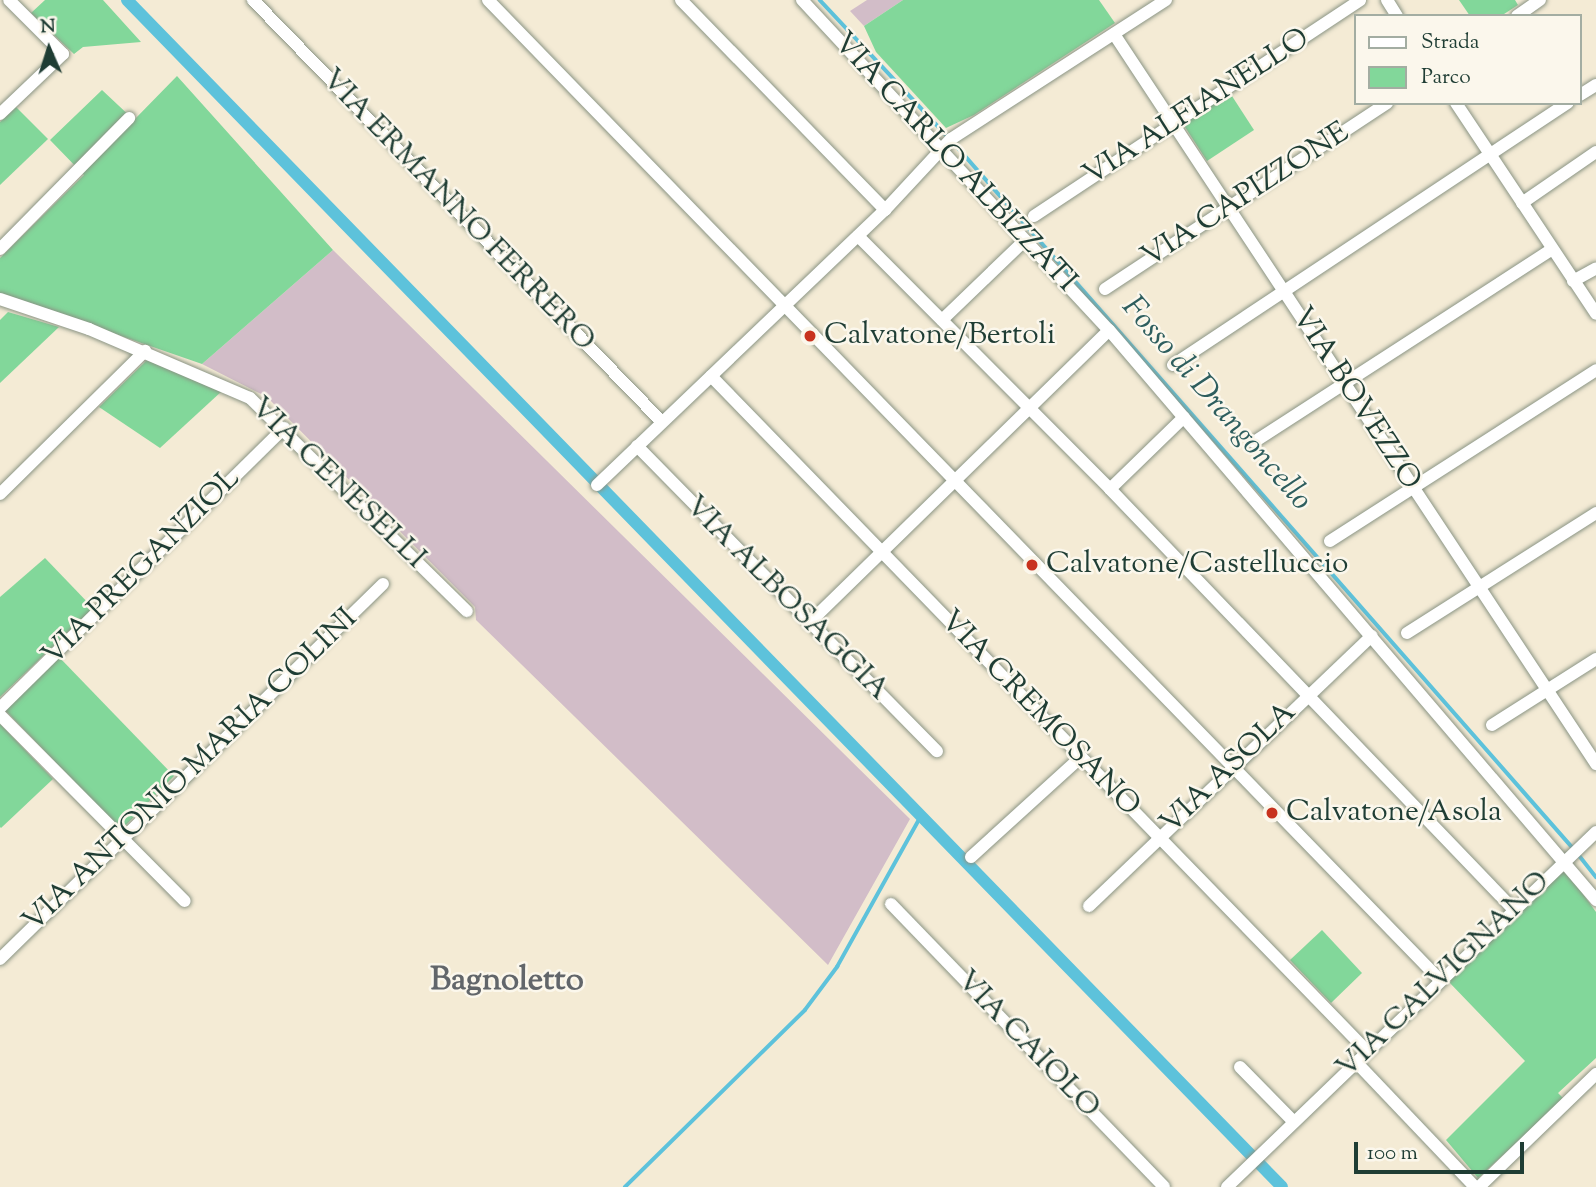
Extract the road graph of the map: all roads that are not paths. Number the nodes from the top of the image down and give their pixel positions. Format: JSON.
{"nodes":[{"id":1,"x":9,"y":0,"type":"edge"},
{"id":2,"x":253,"y":0,"type":"edge"},
{"id":3,"x":488,"y":0,"type":"edge"},
{"id":4,"x":681,"y":0,"type":"edge"},
{"id":5,"x":802,"y":0,"type":"edge"},
{"id":6,"x":1166,"y":0,"type":"edge"},
{"id":7,"x":1360,"y":0,"type":"edge"},
{"id":8,"x":1540,"y":0,"type":"edge"},
{"id":9,"x":1520,"y":14,"type":"edge"},
{"id":10,"x":1114,"y":34,"type":"junction"},
{"id":11,"x":1384,"y":105,"type":"edge"},
{"id":12,"x":1458,"y":105,"type":"edge"},
{"id":13,"x":1565,"y":105,"type":"edge"},
{"id":14,"x":0,"y":114,"type":"edge"},
{"id":15,"x":130,"y":118,"type":"dead end"},
{"id":16,"x":1175,"y":124,"type":"junction"},
{"id":17,"x":942,"y":149,"type":"junction"},
{"id":18,"x":1596,"y":152,"type":"edge"},
{"id":19,"x":1491,"y":154,"type":"junction"},
{"id":20,"x":1522,"y":203,"type":"junction"},
{"id":21,"x":1231,"y":208,"type":"junction"},
{"id":22,"x":885,"y":210,"type":"junction"},
{"id":23,"x":1034,"y":216,"type":"dead end"},
{"id":24,"x":858,"y":236,"type":"junction"},
{"id":25,"x":1025,"y":240,"type":"junction"},
{"id":26,"x":0,"y":249,"type":"edge"},
{"id":27,"x":1552,"y":249,"type":"junction"},
{"id":28,"x":1596,"y":268,"type":"edge"},
{"id":29,"x":1573,"y":281,"type":"junction"},
{"id":30,"x":1105,"y":289,"type":"dead end"},
{"id":31,"x":1285,"y":291,"type":"junction"},
{"id":32,"x":0,"y":299,"type":"edge"},
{"id":33,"x":785,"y":304,"type":"junction"},
{"id":34,"x":1596,"y":314,"type":"edge"},
{"id":35,"x":942,"y":320,"type":"junction"},
{"id":36,"x":1109,"y":330,"type":"junction"},
{"id":37,"x":145,"y":351,"type":"junction"},
{"id":38,"x":1173,"y":366,"type":"dead end"},
{"id":39,"x":1596,"y":370,"type":"edge"},
{"id":40,"x":711,"y":376,"type":"junction"},
{"id":41,"x":1346,"y":384,"type":"junction"},
{"id":42,"x":1029,"y":409,"type":"junction"},
{"id":43,"x":1184,"y":417,"type":"junction"},
{"id":44,"x":662,"y":422,"type":"junction"},
{"id":45,"x":284,"y":428,"type":"junction"},
{"id":46,"x":1254,"y":442,"type":"dead end"},
{"id":47,"x":636,"y":446,"type":"junction"},
{"id":48,"x":956,"y":478,"type":"junction"},
{"id":49,"x":597,"y":485,"type":"dead end"},
{"id":50,"x":1110,"y":489,"type":"junction"},
{"id":51,"x":1415,"y":489,"type":"junction"},
{"id":52,"x":0,"y":494,"type":"edge"},
{"id":53,"x":1596,"y":513,"type":"edge"},
{"id":54,"x":1330,"y":541,"type":"dead end"},
{"id":55,"x":882,"y":551,"type":"junction"},
{"id":56,"x":383,"y":584,"type":"dead end"},
{"id":57,"x":1479,"y":589,"type":"junction"},
{"id":58,"x":467,"y":611,"type":"dead end"},
{"id":59,"x":809,"y":623,"type":"junction"},
{"id":60,"x":1407,"y":633,"type":"dead end"},
{"id":61,"x":1372,"y":636,"type":"junction"},
{"id":62,"x":1596,"y":659,"type":"edge"},
{"id":63,"x":1548,"y":690,"type":"junction"},
{"id":64,"x":1307,"y":694,"type":"junction"},
{"id":65,"x":0,"y":708,"type":"edge"},
{"id":66,"x":0,"y":716,"type":"edge"},
{"id":67,"x":1492,"y":725,"type":"dead end"},
{"id":68,"x":937,"y":751,"type":"dead end"},
{"id":69,"x":1080,"y":757,"type":"junction"},
{"id":70,"x":1596,"y":764,"type":"edge"},
{"id":71,"x":1233,"y":765,"type":"junction"},
{"id":72,"x":1596,"y":832,"type":"edge"},
{"id":73,"x":1159,"y":837,"type":"junction"},
{"id":74,"x":123,"y":838,"type":"junction"},
{"id":75,"x":971,"y":857,"type":"dead end"},
{"id":76,"x":1564,"y":859,"type":"junction"},
{"id":77,"x":185,"y":901,"type":"dead end"},
{"id":78,"x":1596,"y":901,"type":"edge"},
{"id":79,"x":891,"y":904,"type":"dead end"},
{"id":80,"x":1089,"y":906,"type":"dead end"},
{"id":81,"x":1513,"y":909,"type":"junction"},
{"id":82,"x":0,"y":960,"type":"edge"},
{"id":83,"x":1439,"y":979,"type":"junction"},
{"id":84,"x":1367,"y":1051,"type":"junction"},
{"id":85,"x":1356,"y":1062,"type":"junction"},
{"id":86,"x":1240,"y":1067,"type":"dead end"},
{"id":87,"x":1596,"y":1074,"type":"edge"},
{"id":88,"x":1294,"y":1122,"type":"junction"},
{"id":89,"x":1164,"y":1187,"type":"edge"},
{"id":90,"x":1227,"y":1187,"type":"edge"},
{"id":91,"x":1477,"y":1187,"type":"edge"}],
"edges":[{"from":1,"to":14,"type":"street"},
{"from":2,"to":44,"type":"street","name":"VIA ERMANNO FERRERO"},
{"from":3,"to":33,"type":"street"},
{"from":4,"to":22,"type":"street"},
{"from":5,"to":17,"type":"street","name":"VIA CARLO ALBIZZATI"},
{"from":6,"to":10,"type":"street"},
{"from":7,"to":16,"type":"street","name":"VIA ALFIANELLO"},
{"from":8,"to":9,"type":"street"},
{"from":10,"to":16,"type":"street","name":"VIA BOVEZZO"},
{"from":10,"to":17,"type":"street"},
{"from":11,"to":21,"type":"street","name":"VIA CAPIZZONE"},
{"from":12,"to":19,"type":"street"},
{"from":13,"to":19,"type":"street"},
{"from":15,"to":26,"type":"street"},
{"from":16,"to":21,"type":"street","name":"VIA BOVEZZO"},
{"from":16,"to":23,"type":"street","name":"VIA ALFIANELLO"},
{"from":17,"to":22,"type":"street"},
{"from":17,"to":25,"type":"street","name":"VIA CARLO ALBIZZATI"},
{"from":18,"to":20,"type":"street"},
{"from":19,"to":20,"type":"street"},
{"from":19,"to":31,"type":"street"},
{"from":20,"to":27,"type":"street"},
{"from":21,"to":30,"type":"street","name":"VIA CAPIZZONE"},
{"from":21,"to":31,"type":"street","name":"VIA BOVEZZO"},
{"from":22,"to":24,"type":"street"},
{"from":24,"to":33,"type":"street"},
{"from":24,"to":35,"type":"street"},
{"from":25,"to":35,"type":"street"},
{"from":25,"to":36,"type":"street","name":"VIA CARLO ALBIZZATI"},
{"from":27,"to":29,"type":"street"},
{"from":27,"to":41,"type":"street"},
{"from":28,"to":29,"type":"street"},
{"from":29,"to":34,"type":"street"},
{"from":31,"to":38,"type":"street"},
{"from":31,"to":41,"type":"street","name":"VIA BOVEZZO"},
{"from":32,"to":37,"type":"street","name":"VIA CENESELLI"},
{"from":33,"to":40,"type":"street"},
{"from":33,"to":48,"type":"street"},
{"from":35,"to":42,"type":"street"},
{"from":36,"to":42,"type":"street"},
{"from":36,"to":43,"type":"street","name":"VIA CARLO ALBIZZATI"},
{"from":37,"to":45,"type":"street","name":"VIA CENESELLI"},
{"from":37,"to":52,"type":"street"},
{"from":39,"to":51,"type":"street"},
{"from":40,"to":44,"type":"street"},
{"from":40,"to":55,"type":"street","name":"VIA CREMOSANO"},
{"from":41,"to":46,"type":"street"},
{"from":41,"to":51,"type":"street","name":"VIA BOVEZZO"},
{"from":42,"to":48,"type":"street"},
{"from":42,"to":50,"type":"street"},
{"from":43,"to":50,"type":"street"},
{"from":43,"to":61,"type":"street","name":"VIA CARLO ALBIZZATI"},
{"from":44,"to":47,"type":"street"},
{"from":45,"to":58,"type":"street","name":"VIA CENESELLI"},
{"from":45,"to":65,"type":"street","name":"VIA PREGANZIOL"},
{"from":47,"to":49,"type":"street"},
{"from":47,"to":59,"type":"street","name":"VIA ALBOSAGGIA"},
{"from":48,"to":55,"type":"street"},
{"from":48,"to":71,"type":"street"},
{"from":50,"to":64,"type":"street"},
{"from":51,"to":54,"type":"street"},
{"from":51,"to":57,"type":"street","name":"VIA BOVEZZO"},
{"from":53,"to":57,"type":"street"},
{"from":55,"to":59,"type":"street"},
{"from":55,"to":69,"type":"street","name":"VIA CREMOSANO"},
{"from":56,"to":74,"type":"street","name":"VIA ANTONIO MARIA COLINI"},
{"from":57,"to":60,"type":"street"},
{"from":57,"to":63,"type":"street","name":"VIA BOVEZZO"},
{"from":59,"to":68,"type":"street","name":"VIA ALBOSAGGIA"},
{"from":61,"to":64,"type":"street","name":"VIA ASOLA"},
{"from":61,"to":76,"type":"street","name":"VIA CARLO ALBIZZATI"},
{"from":62,"to":63,"type":"street"},
{"from":63,"to":67,"type":"street"},
{"from":63,"to":70,"type":"street","name":"VIA BOVEZZO"},
{"from":64,"to":71,"type":"street","name":"VIA ASOLA"},
{"from":64,"to":81,"type":"street"},
{"from":66,"to":74,"type":"street"},
{"from":69,"to":73,"type":"street","name":"VIA CREMOSANO"},
{"from":69,"to":75,"type":"street"},
{"from":71,"to":73,"type":"street","name":"VIA ASOLA"},
{"from":71,"to":83,"type":"street"},
{"from":72,"to":76,"type":"street","name":"VIA CALVIGNANO"},
{"from":73,"to":80,"type":"street","name":"VIA ASOLA"},
{"from":73,"to":84,"type":"street","name":"VIA CREMOSANO"},
{"from":74,"to":77,"type":"street"},
{"from":74,"to":82,"type":"street","name":"VIA ANTONIO MARIA COLINI"},
{"from":76,"to":78,"type":"street","name":"VIA CARLO ALBIZZATI"},
{"from":76,"to":81,"type":"street","name":"VIA CALVIGNANO"},
{"from":79,"to":89,"type":"street","name":"VIA CAIOLO"},
{"from":81,"to":83,"type":"street","name":"VIA CALVIGNANO"},
{"from":83,"to":84,"type":"street","name":"VIA CALVIGNANO"},
{"from":84,"to":85,"type":"street","name":"VIA CALVIGNANO"},
{"from":85,"to":88,"type":"street","name":"VIA CALVIGNANO"},
{"from":85,"to":91,"type":"street"},
{"from":86,"to":88,"type":"street"},
{"from":87,"to":91,"type":"street"},
{"from":88,"to":90,"type":"street","name":"VIA CALVIGNANO"}]}
